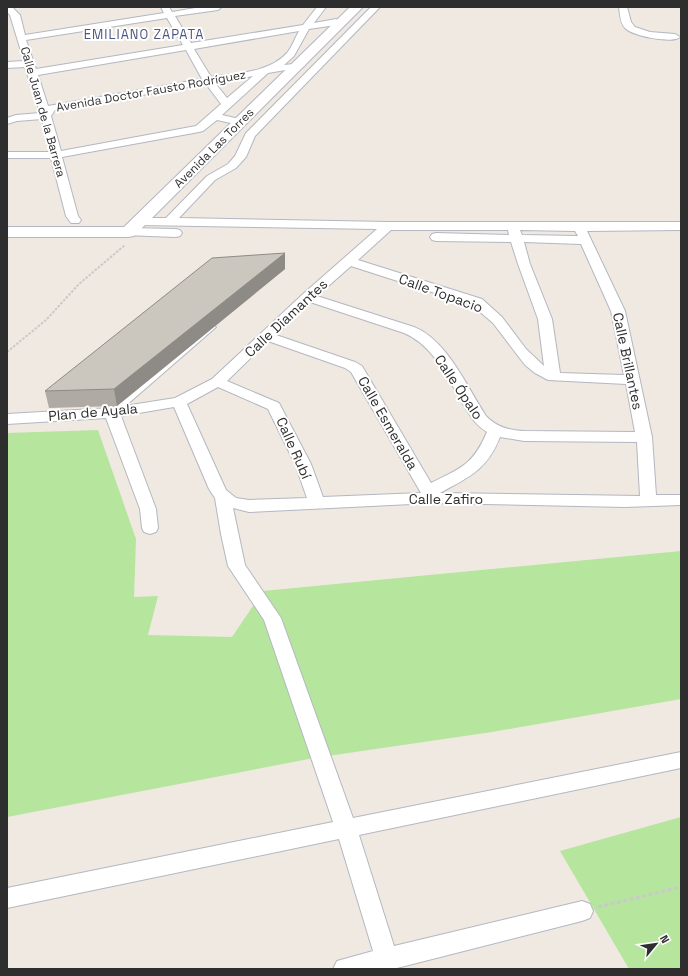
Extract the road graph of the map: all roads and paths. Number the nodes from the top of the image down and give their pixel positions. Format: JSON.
{"nodes":[{"id":1,"x":218,"y":7,"type":"edge"},
{"id":2,"x":322,"y":7,"type":"edge"},
{"id":3,"x":357,"y":7,"type":"edge"},
{"id":4,"x":624,"y":7,"type":"edge"},
{"id":5,"x":375,"y":8,"type":"edge"},
{"id":6,"x":9,"y":10,"type":"edge"},
{"id":7,"x":167,"y":10,"type":"edge"},
{"id":8,"x":339,"y":23,"type":"junction"},
{"id":9,"x":360,"y":23,"type":"junction"},
{"id":10,"x":306,"y":27,"type":"junction"},
{"id":11,"x":675,"y":37,"type":"dead end"},
{"id":12,"x":19,"y":40,"type":"junction"},
{"id":13,"x":189,"y":47,"type":"junction"},
{"id":14,"x":7,"y":65,"type":"edge"},
{"id":15,"x":300,"y":65,"type":"junction"},
{"id":16,"x":31,"y":69,"type":"junction"},
{"id":17,"x":265,"y":71,"type":"junction"},
{"id":18,"x":208,"y":80,"type":"junction"},
{"id":19,"x":226,"y":104,"type":"junction"},
{"id":20,"x":215,"y":116,"type":"junction"},
{"id":21,"x":47,"y":120,"type":"junction"},
{"id":22,"x":7,"y":121,"type":"edge"},
{"id":23,"x":240,"y":122,"type":"junction"},
{"id":24,"x":7,"y":155,"type":"edge"},
{"id":25,"x":56,"y":155,"type":"junction"},
{"id":26,"x":7,"y":219,"type":"edge"},
{"id":27,"x":75,"y":220,"type":"junction"},
{"id":28,"x":169,"y":222,"type":"junction"},
{"id":29,"x":388,"y":226,"type":"junction"},
{"id":30,"x":681,"y":226,"type":"edge"},
{"id":31,"x":136,"y":228,"type":"junction"},
{"id":32,"x":7,"y":232,"type":"edge"},
{"id":33,"x":514,"y":233,"type":"junction"},
{"id":34,"x":583,"y":233,"type":"junction"},
{"id":35,"x":377,"y":236,"type":"junction"},
{"id":36,"x":350,"y":261,"type":"junction"},
{"id":37,"x":308,"y":297,"type":"junction"},
{"id":38,"x":218,"y":323,"type":"dead end"},
{"id":39,"x":266,"y":336,"type":"junction"},
{"id":40,"x":7,"y":352,"type":"edge"},
{"id":41,"x":553,"y":377,"type":"junction"},
{"id":42,"x":632,"y":380,"type":"junction"},
{"id":43,"x":217,"y":382,"type":"junction"},
{"id":44,"x":179,"y":402,"type":"junction"},
{"id":45,"x":112,"y":413,"type":"junction"},
{"id":46,"x":7,"y":419,"type":"edge"},
{"id":47,"x":495,"y":431,"type":"junction"},
{"id":48,"x":644,"y":437,"type":"junction"},
{"id":49,"x":220,"y":494,"type":"junction"},
{"id":50,"x":430,"y":495,"type":"junction"},
{"id":51,"x":681,"y":500,"type":"edge"},
{"id":52,"x":647,"y":501,"type":"junction"},
{"id":53,"x":317,"y":503,"type":"junction"},
{"id":54,"x":150,"y":528,"type":"dead end"},
{"id":55,"x":681,"y":760,"type":"edge"},
{"id":56,"x":346,"y":828,"type":"junction"},
{"id":57,"x":681,"y":887,"type":"edge"},
{"id":58,"x":7,"y":898,"type":"edge"},
{"id":59,"x":582,"y":911,"type":"joint"},
{"id":60,"x":382,"y":964,"type":"edge"},
{"id":61,"x":345,"y":969,"type":"edge"}],
"edges":[{"from":1,"to":7,"type":"street"},
{"from":2,"to":8,"type":"street"},
{"from":2,"to":10,"type":"street","name":"Avenida Las Torres"},
{"from":3,"to":8,"type":"street","name":"Avenida Las Torres"},
{"from":4,"to":11,"type":"street"},
{"from":5,"to":9,"type":"street"},
{"from":6,"to":12,"type":"street","name":"Calle Juan de la Barrera"},
{"from":7,"to":12,"type":"street"},
{"from":7,"to":13,"type":"street"},
{"from":8,"to":9,"type":"street"},
{"from":8,"to":10,"type":"street"},
{"from":8,"to":15,"type":"street","name":"Avenida Las Torres"},
{"from":9,"to":28,"type":"street"},
{"from":10,"to":13,"type":"street"},
{"from":10,"to":17,"type":"street","name":"Avenida Las Torres"},
{"from":12,"to":16,"type":"street","name":"Calle Juan de la Barrera"},
{"from":13,"to":16,"type":"street"},
{"from":13,"to":18,"type":"street"},
{"from":14,"to":16,"type":"street"},
{"from":15,"to":17,"type":"street","name":"Avenida Doctor Fausto Rodríguez"},
{"from":15,"to":23,"type":"street","name":"Avenida Las Torres"},
{"from":16,"to":21,"type":"street","name":"Calle Juan de la Barrera"},
{"from":17,"to":18,"type":"street","name":"Avenida Doctor Fausto Rodríguez"},
{"from":17,"to":19,"type":"street","name":"Avenida Las Torres"},
{"from":18,"to":19,"type":"street"},
{"from":18,"to":21,"type":"street","name":"Avenida Doctor Fausto Rodríguez"},
{"from":19,"to":20,"type":"street","name":"Avenida Las Torres"},
{"from":20,"to":23,"type":"street"},
{"from":20,"to":25,"type":"street","name":"Avenida Las Torres"},
{"from":21,"to":22,"type":"street","name":"Avenida Doctor Fausto Rodríguez"},
{"from":21,"to":25,"type":"street","name":"Calle Juan de la Barrera"},
{"from":23,"to":31,"type":"street","name":"Avenida Las Torres"},
{"from":24,"to":25,"type":"street","name":"Avenida Las Torres"},
{"from":25,"to":27,"type":"street","name":"Calle Juan de la Barrera"},
{"from":26,"to":27,"type":"street"},
{"from":27,"to":31,"type":"street"},
{"from":28,"to":29,"type":"street"},
{"from":28,"to":31,"type":"street"},
{"from":29,"to":33,"type":"street"},
{"from":29,"to":35,"type":"street","name":"Calle Diamantes"},
{"from":30,"to":34,"type":"street"},
{"from":31,"to":32,"type":"street"},
{"from":31,"to":35,"type":"street"},
{"from":31,"to":40,"type":"path"},
{"from":33,"to":34,"type":"street"},
{"from":33,"to":35,"type":"street"},
{"from":33,"to":41,"type":"street"},
{"from":34,"to":42,"type":"street","name":"Calle Brillantes"},
{"from":35,"to":36,"type":"street","name":"Calle Diamantes"},
{"from":36,"to":37,"type":"street","name":"Calle Diamantes"},
{"from":36,"to":41,"type":"street","name":"Calle Topacio"},
{"from":37,"to":39,"type":"street","name":"Calle Diamantes"},
{"from":37,"to":47,"type":"street","name":"Calle Ópalo"},
{"from":38,"to":45,"type":"lane"},
{"from":39,"to":43,"type":"street","name":"Calle Diamantes"},
{"from":39,"to":50,"type":"street","name":"Calle Esmeralda"},
{"from":41,"to":42,"type":"street","name":"Calle Topacio"},
{"from":42,"to":48,"type":"street","name":"Calle Brillantes"},
{"from":43,"to":44,"type":"street","name":"Calle Diamantes"},
{"from":43,"to":53,"type":"street","name":"Calle Rubí"},
{"from":44,"to":45,"type":"street","name":"Plan de Ayala"},
{"from":44,"to":49,"type":"street"},
{"from":45,"to":46,"type":"street","name":"Plan de Ayala"},
{"from":45,"to":54,"type":"street"},
{"from":47,"to":48,"type":"street","name":"Calle Ópalo"},
{"from":47,"to":50,"type":"street"},
{"from":48,"to":52,"type":"street","name":"Calle Brillantes"},
{"from":49,"to":53,"type":"street","name":"Calle Zafiro"},
{"from":49,"to":56,"type":"street"},
{"from":50,"to":52,"type":"street","name":"Calle Zafiro"},
{"from":50,"to":53,"type":"street","name":"Calle Zafiro"},
{"from":51,"to":52,"type":"street","name":"Calle Zafiro"},
{"from":55,"to":56,"type":"street"},
{"from":56,"to":58,"type":"street"},
{"from":56,"to":60,"type":"street"},
{"from":57,"to":59,"type":"path"},
{"from":59,"to":60,"type":"street"},
{"from":60,"to":61,"type":"street"}]}
